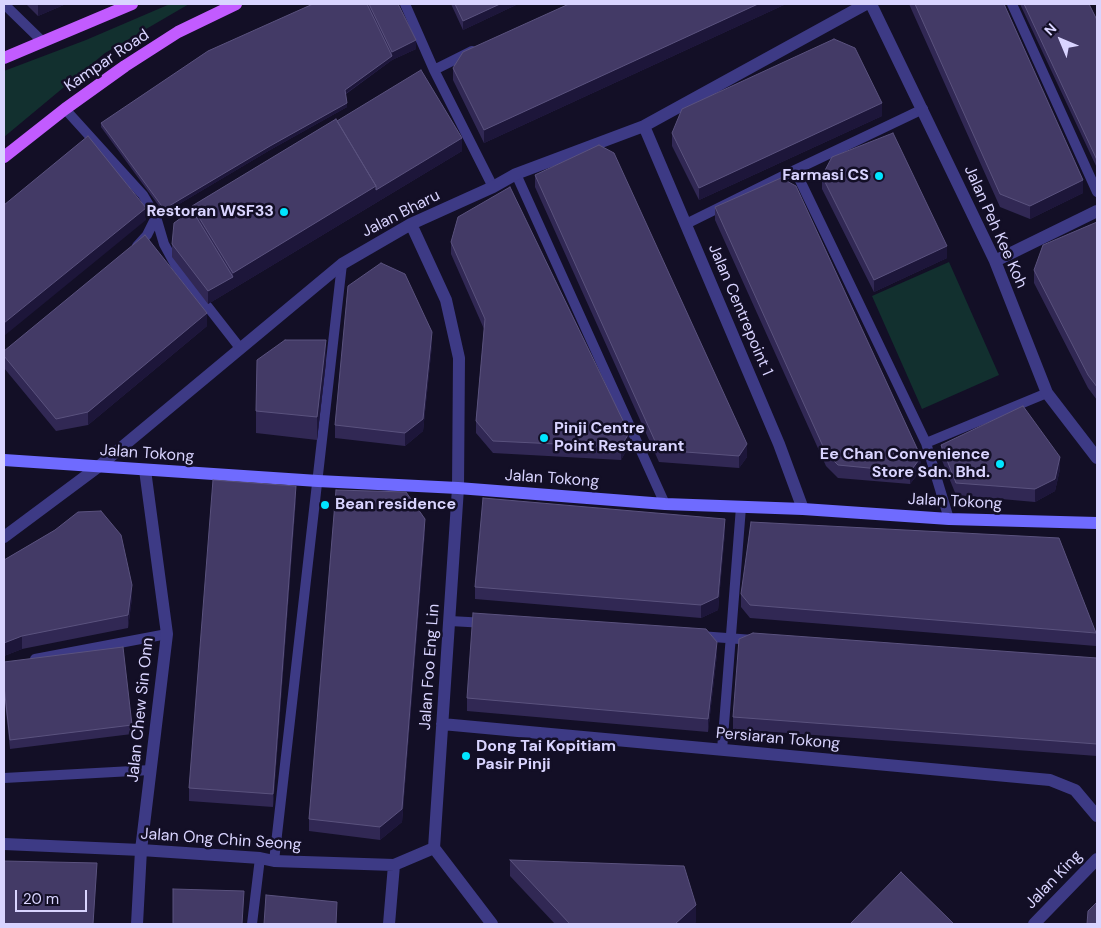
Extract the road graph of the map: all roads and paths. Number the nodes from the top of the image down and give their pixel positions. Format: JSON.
{"nodes":[{"id":1,"x":4,"y":4,"type":"edge"},
{"id":2,"x":132,"y":4,"type":"edge"},
{"id":3,"x":236,"y":4,"type":"edge"},
{"id":4,"x":405,"y":4,"type":"edge"},
{"id":5,"x":866,"y":4,"type":"edge"},
{"id":6,"x":871,"y":4,"type":"edge"},
{"id":7,"x":1012,"y":4,"type":"edge"},
{"id":8,"x":43,"y":42,"type":"junction"},
{"id":9,"x":485,"y":45,"type":"edge"},
{"id":10,"x":4,"y":58,"type":"edge"},
{"id":11,"x":434,"y":70,"type":"junction"},
{"id":12,"x":65,"y":109,"type":"junction"},
{"id":13,"x":923,"y":109,"type":"junction"},
{"id":14,"x":644,"y":126,"type":"junction"},
{"id":15,"x":4,"y":157,"type":"edge"},
{"id":16,"x":795,"y":170,"type":"junction"},
{"id":17,"x":516,"y":174,"type":"junction"},
{"id":18,"x":493,"y":188,"type":"junction"},
{"id":19,"x":1097,"y":192,"type":"edge"},
{"id":20,"x":1097,"y":210,"type":"edge"},
{"id":21,"x":156,"y":218,"type":"junction"},
{"id":22,"x":411,"y":224,"type":"junction"},
{"id":23,"x":686,"y":224,"type":"junction"},
{"id":24,"x":132,"y":250,"type":"edge"},
{"id":25,"x":995,"y":261,"type":"junction"},
{"id":26,"x":342,"y":264,"type":"junction"},
{"id":27,"x":240,"y":348,"type":"junction"},
{"id":28,"x":1046,"y":393,"type":"junction"},
{"id":29,"x":926,"y":443,"type":"junction"},
{"id":30,"x":1097,"y":458,"type":"edge"},
{"id":31,"x":4,"y":460,"type":"edge"},
{"id":32,"x":98,"y":467,"type":"junction"},
{"id":33,"x":145,"y":470,"type":"junction"},
{"id":34,"x":318,"y":481,"type":"junction"},
{"id":35,"x":458,"y":488,"type":"junction"},
{"id":36,"x":665,"y":504,"type":"junction"},
{"id":37,"x":741,"y":507,"type":"junction"},
{"id":38,"x":803,"y":509,"type":"junction"},
{"id":39,"x":949,"y":519,"type":"junction"},
{"id":40,"x":1097,"y":523,"type":"edge"},
{"id":41,"x":4,"y":537,"type":"edge"},
{"id":42,"x":450,"y":621,"type":"junction"},
{"id":43,"x":498,"y":624,"type":"edge"},
{"id":44,"x":166,"y":634,"type":"junction"},
{"id":45,"x":692,"y":636,"type":"edge"},
{"id":46,"x":730,"y":638,"type":"junction"},
{"id":47,"x":760,"y":640,"type":"edge"},
{"id":48,"x":24,"y":661,"type":"edge"},
{"id":49,"x":442,"y":724,"type":"junction"},
{"id":50,"x":722,"y":750,"type":"junction"},
{"id":51,"x":151,"y":770,"type":"junction"},
{"id":52,"x":4,"y":778,"type":"edge"},
{"id":53,"x":1097,"y":816,"type":"edge"},
{"id":54,"x":4,"y":844,"type":"edge"},
{"id":55,"x":434,"y":848,"type":"junction"},
{"id":56,"x":141,"y":850,"type":"junction"},
{"id":57,"x":260,"y":858,"type":"junction"},
{"id":58,"x":1097,"y":858,"type":"edge"},
{"id":59,"x":274,"y":861,"type":"junction"},
{"id":60,"x":394,"y":865,"type":"junction"},
{"id":61,"x":137,"y":924,"type":"edge"},
{"id":62,"x":252,"y":924,"type":"edge"},
{"id":63,"x":389,"y":924,"type":"edge"},
{"id":64,"x":492,"y":924,"type":"edge"},
{"id":65,"x":1034,"y":924,"type":"edge"}],
"edges":[{"from":1,"to":8,"type":"lane"},
{"from":2,"to":8,"type":"main road","name":"Kampar Road"},
{"from":3,"to":12,"type":"main road","name":"Kampar Road"},
{"from":4,"to":11,"type":"lane"},
{"from":5,"to":14,"type":"street","name":"Jalan Bharu"},
{"from":6,"to":13,"type":"street","name":"Jalan Peh Kee Koh"},
{"from":7,"to":19,"type":"lane"},
{"from":8,"to":10,"type":"main road","name":"Kampar Road"},
{"from":9,"to":11,"type":"lane"},
{"from":11,"to":18,"type":"lane"},
{"from":12,"to":15,"type":"main road","name":"Kampar Road"},
{"from":12,"to":21,"type":"lane"},
{"from":13,"to":16,"type":"lane"},
{"from":13,"to":25,"type":"street","name":"Jalan Peh Kee Koh"},
{"from":14,"to":17,"type":"street","name":"Jalan Bharu"},
{"from":14,"to":23,"type":"street","name":"Jalan Centrepoint 1"},
{"from":16,"to":23,"type":"lane"},
{"from":16,"to":29,"type":"lane"},
{"from":17,"to":18,"type":"street","name":"Jalan Bharu"},
{"from":17,"to":36,"type":"lane"},
{"from":18,"to":22,"type":"street","name":"Jalan Bharu"},
{"from":20,"to":25,"type":"street"},
{"from":21,"to":24,"type":"lane"},
{"from":21,"to":27,"type":"lane"},
{"from":22,"to":26,"type":"street","name":"Jalan Bharu"},
{"from":22,"to":35,"type":"street","name":"Jalan Foo Eng Lin"},
{"from":23,"to":38,"type":"street","name":"Jalan Centrepoint 1"},
{"from":25,"to":28,"type":"street","name":"Jalan Peh Kee Koh"},
{"from":26,"to":27,"type":"street","name":"Jalan Bharu"},
{"from":26,"to":34,"type":"lane"},
{"from":27,"to":32,"type":"street","name":"Jalan Bharu"},
{"from":28,"to":29,"type":"lane"},
{"from":28,"to":30,"type":"street","name":"Jalan Peh Kee Koh"},
{"from":29,"to":39,"type":"lane"},
{"from":31,"to":32,"type":"main road","name":"Jalan Tokong"},
{"from":32,"to":33,"type":"main road","name":"Jalan Tokong"},
{"from":32,"to":41,"type":"street","name":"Jalan Bharu"},
{"from":33,"to":34,"type":"main road","name":"Jalan Tokong"},
{"from":33,"to":44,"type":"street","name":"Jalan Chew Sin Onn"},
{"from":34,"to":35,"type":"main road","name":"Jalan Tokong"},
{"from":34,"to":59,"type":"lane"},
{"from":35,"to":36,"type":"main road","name":"Jalan Tokong"},
{"from":35,"to":42,"type":"street","name":"Jalan Foo Eng Lin"},
{"from":36,"to":37,"type":"main road","name":"Jalan Tokong"},
{"from":37,"to":38,"type":"main road","name":"Jalan Tokong"},
{"from":37,"to":46,"type":"lane"},
{"from":38,"to":39,"type":"main road","name":"Jalan Tokong"},
{"from":39,"to":40,"type":"main road","name":"Jalan Tokong"},
{"from":42,"to":43,"type":"lane"},
{"from":42,"to":49,"type":"street","name":"Jalan Foo Eng Lin"},
{"from":44,"to":48,"type":"lane"},
{"from":44,"to":51,"type":"street","name":"Jalan Chew Sin Onn"},
{"from":45,"to":46,"type":"lane"},
{"from":46,"to":47,"type":"lane"},
{"from":46,"to":50,"type":"lane"},
{"from":49,"to":50,"type":"street","name":"Persiaran Tokong"},
{"from":49,"to":55,"type":"street","name":"Jalan Foo Eng Lin"},
{"from":50,"to":53,"type":"street","name":"Persiaran Tokong"},
{"from":51,"to":52,"type":"lane"},
{"from":51,"to":56,"type":"street","name":"Jalan Chew Sin Onn"},
{"from":54,"to":56,"type":"street","name":"Jalan Ong Chin Seong"},
{"from":55,"to":60,"type":"street","name":"Jalan Ong Chin Seong"},
{"from":55,"to":64,"type":"street"},
{"from":56,"to":57,"type":"street","name":"Jalan Ong Chin Seong"},
{"from":56,"to":61,"type":"street","name":"Jalan Chew Sin Onn"},
{"from":57,"to":59,"type":"street","name":"Jalan Ong Chin Seong"},
{"from":57,"to":62,"type":"lane"},
{"from":58,"to":65,"type":"street","name":"Jalan King"},
{"from":59,"to":60,"type":"street","name":"Jalan Ong Chin Seong"},
{"from":60,"to":63,"type":"street"}]}
